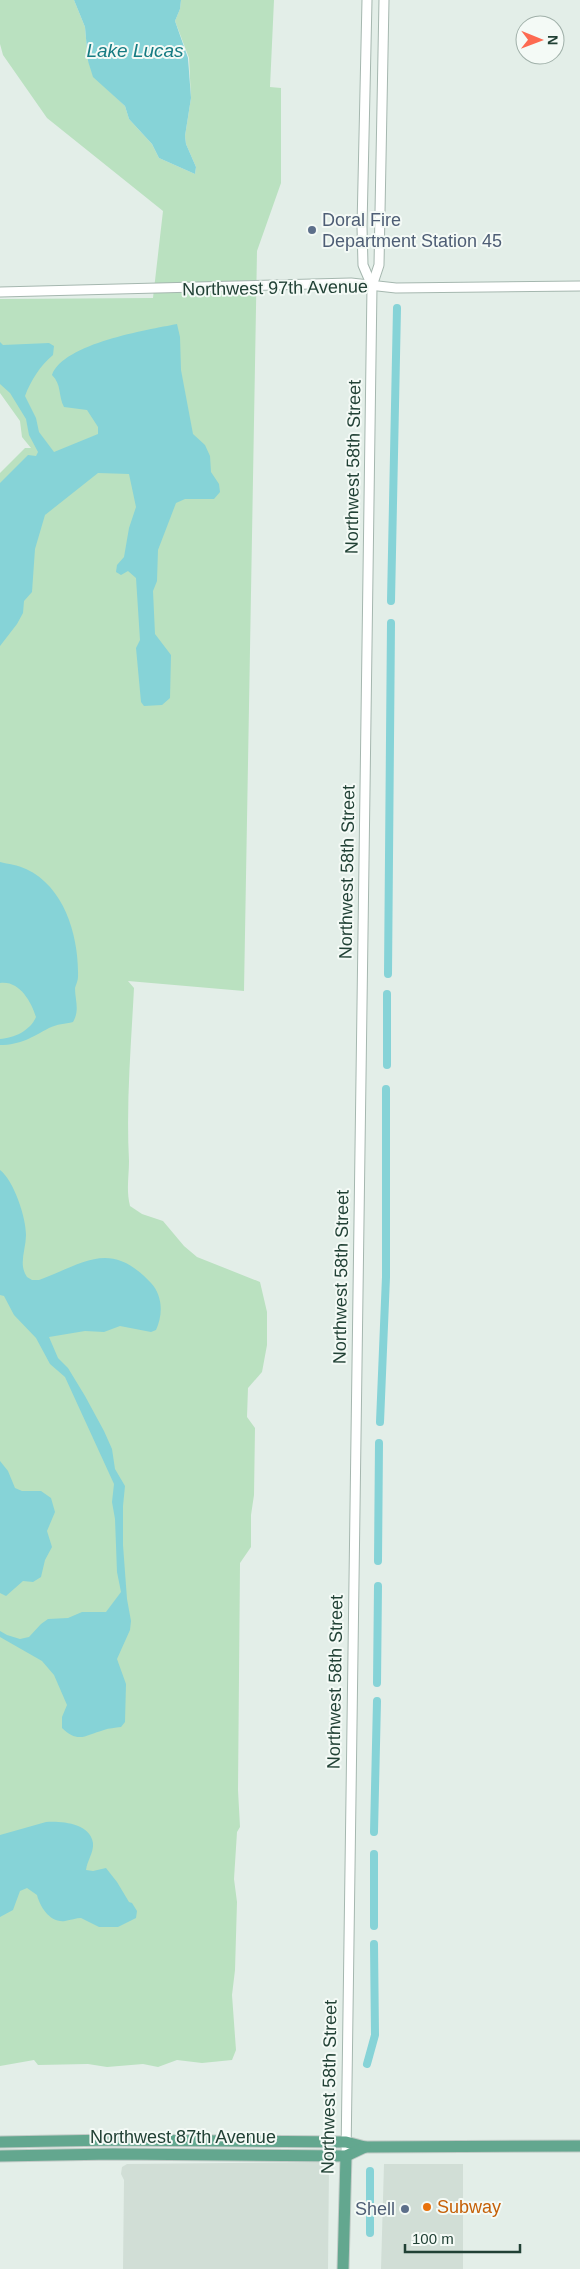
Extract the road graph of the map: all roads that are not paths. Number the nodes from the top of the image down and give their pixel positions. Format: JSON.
{"nodes":[{"id":1,"x":367,"y":0,"type":"edge"},
{"id":2,"x":384,"y":0,"type":"edge"},
{"id":3,"x":372,"y":286,"type":"junction"},
{"id":4,"x":580,"y":286,"type":"edge"},
{"id":5,"x":0,"y":292,"type":"edge"},
{"id":6,"x":0,"y":2142,"type":"edge"},
{"id":7,"x":346,"y":2142,"type":"junction"},
{"id":8,"x":580,"y":2146,"type":"edge"},
{"id":9,"x":365,"y":2147,"type":"junction"},
{"id":10,"x":0,"y":2156,"type":"edge"},
{"id":11,"x":346,"y":2156,"type":"junction"},
{"id":12,"x":343,"y":2269,"type":"edge"}],
"edges":[{"from":1,"to":3,"type":"street","name":"Northwest 58th Street"},
{"from":2,"to":3,"type":"street","name":"Northwest 58th Street"},
{"from":3,"to":4,"type":"street","name":"Northwest 97th Avenue"},
{"from":3,"to":5,"type":"street","name":"Northwest 97th Avenue"},
{"from":3,"to":7,"type":"street","name":"Northwest 58th Street"},
{"from":6,"to":7,"type":"main road","name":"Northwest 87th Avenue"},
{"from":7,"to":9,"type":"main road","name":"Northwest 87th Avenue"},
{"from":7,"to":11,"type":"street","name":"Northwest 58th Street"},
{"from":8,"to":9,"type":"main road","name":"Northwest 87th Avenue"},
{"from":9,"to":11,"type":"main road","name":"Northwest 87th Avenue"},
{"from":10,"to":11,"type":"main road","name":"Northwest 87th Avenue"},
{"from":11,"to":12,"type":"main road","name":"Northwest 58th Street"}]}
